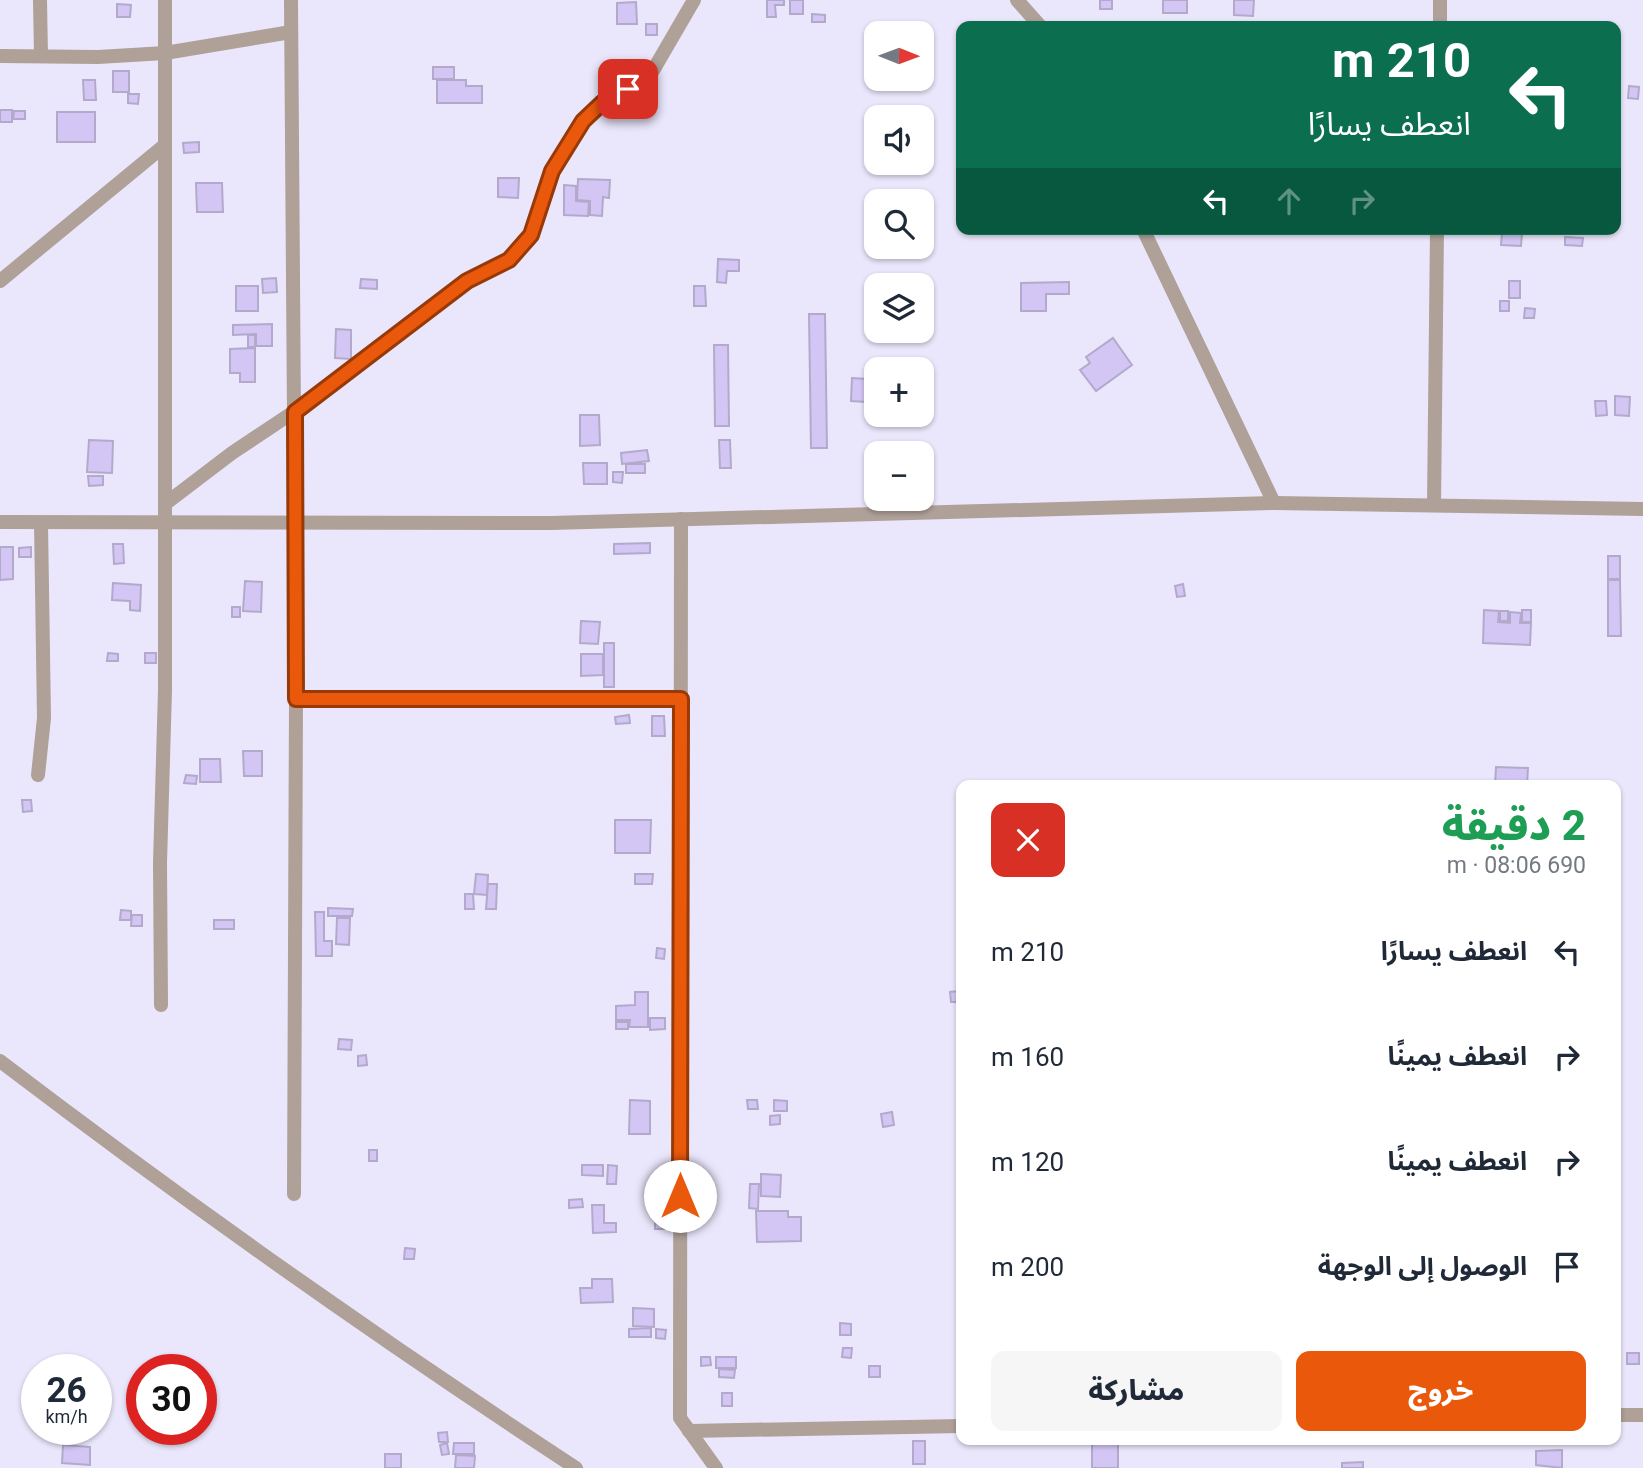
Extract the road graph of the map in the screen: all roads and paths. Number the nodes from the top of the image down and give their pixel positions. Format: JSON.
{"nodes":[{"id":1,"x":40,"y":0,"type":"edge"},
{"id":2,"x":165,"y":0,"type":"edge"},
{"id":3,"x":291,"y":0,"type":"edge"},
{"id":4,"x":694,"y":0,"type":"edge"},
{"id":5,"x":1017,"y":0,"type":"edge"},
{"id":6,"x":1440,"y":0,"type":"edge"},
{"id":7,"x":1036,"y":21,"type":"edge"},
{"id":8,"x":1440,"y":21,"type":"edge"},
{"id":9,"x":291,"y":32,"type":"junction"},
{"id":10,"x":165,"y":53,"type":"junction"},
{"id":11,"x":0,"y":56,"type":"edge"},
{"id":12,"x":41,"y":57,"type":"junction"},
{"id":13,"x":165,"y":145,"type":"junction"},
{"id":14,"x":1146,"y":235,"type":"edge"},
{"id":15,"x":1437,"y":235,"type":"edge"},
{"id":16,"x":0,"y":281,"type":"edge"},
{"id":17,"x":295,"y":412,"type":"junction"},
{"id":18,"x":1274,"y":503,"type":"junction"},
{"id":19,"x":165,"y":505,"type":"junction"},
{"id":20,"x":1434,"y":505,"type":"junction"},
{"id":21,"x":1643,"y":509,"type":"edge"},
{"id":22,"x":681,"y":519,"type":"junction"},
{"id":23,"x":0,"y":522,"type":"edge"},
{"id":24,"x":41,"y":523,"type":"junction"},
{"id":25,"x":295,"y":523,"type":"junction"},
{"id":26,"x":165,"y":524,"type":"junction"},
{"id":27,"x":296,"y":699,"type":"junction"},
{"id":28,"x":681,"y":699,"type":"junction"},
{"id":29,"x":38,"y":775,"type":"dead end"},
{"id":30,"x":161,"y":1005,"type":"dead end"},
{"id":31,"x":0,"y":1061,"type":"edge"},
{"id":32,"x":294,"y":1194,"type":"dead end"},
{"id":33,"x":1621,"y":1415,"type":"edge"},
{"id":34,"x":1643,"y":1415,"type":"edge"},
{"id":35,"x":956,"y":1426,"type":"edge"},
{"id":36,"x":689,"y":1431,"type":"junction"},
{"id":37,"x":576,"y":1468,"type":"edge"},
{"id":38,"x":716,"y":1468,"type":"edge"}],
"edges":[{"from":1,"to":12,"type":"street"},
{"from":2,"to":10,"type":"street"},
{"from":3,"to":9,"type":"street"},
{"from":4,"to":17,"type":"street"},
{"from":5,"to":7,"type":"street"},
{"from":6,"to":8,"type":"street"},
{"from":9,"to":10,"type":"street"},
{"from":9,"to":17,"type":"street"},
{"from":10,"to":12,"type":"street"},
{"from":10,"to":13,"type":"street"},
{"from":11,"to":12,"type":"street"},
{"from":13,"to":16,"type":"street"},
{"from":13,"to":19,"type":"street"},
{"from":14,"to":18,"type":"street"},
{"from":15,"to":20,"type":"street"},
{"from":17,"to":19,"type":"street"},
{"from":17,"to":25,"type":"street"},
{"from":18,"to":20,"type":"street"},
{"from":18,"to":22,"type":"street"},
{"from":19,"to":26,"type":"street"},
{"from":20,"to":21,"type":"street"},
{"from":22,"to":25,"type":"street"},
{"from":22,"to":28,"type":"street"},
{"from":23,"to":24,"type":"street"},
{"from":24,"to":26,"type":"street"},
{"from":24,"to":29,"type":"street"},
{"from":25,"to":26,"type":"street"},
{"from":25,"to":27,"type":"street"},
{"from":26,"to":30,"type":"street"},
{"from":27,"to":28,"type":"street"},
{"from":27,"to":32,"type":"street"},
{"from":28,"to":36,"type":"street"},
{"from":31,"to":37,"type":"street"},
{"from":33,"to":34,"type":"street"},
{"from":35,"to":36,"type":"street"},
{"from":36,"to":38,"type":"street"}]}
